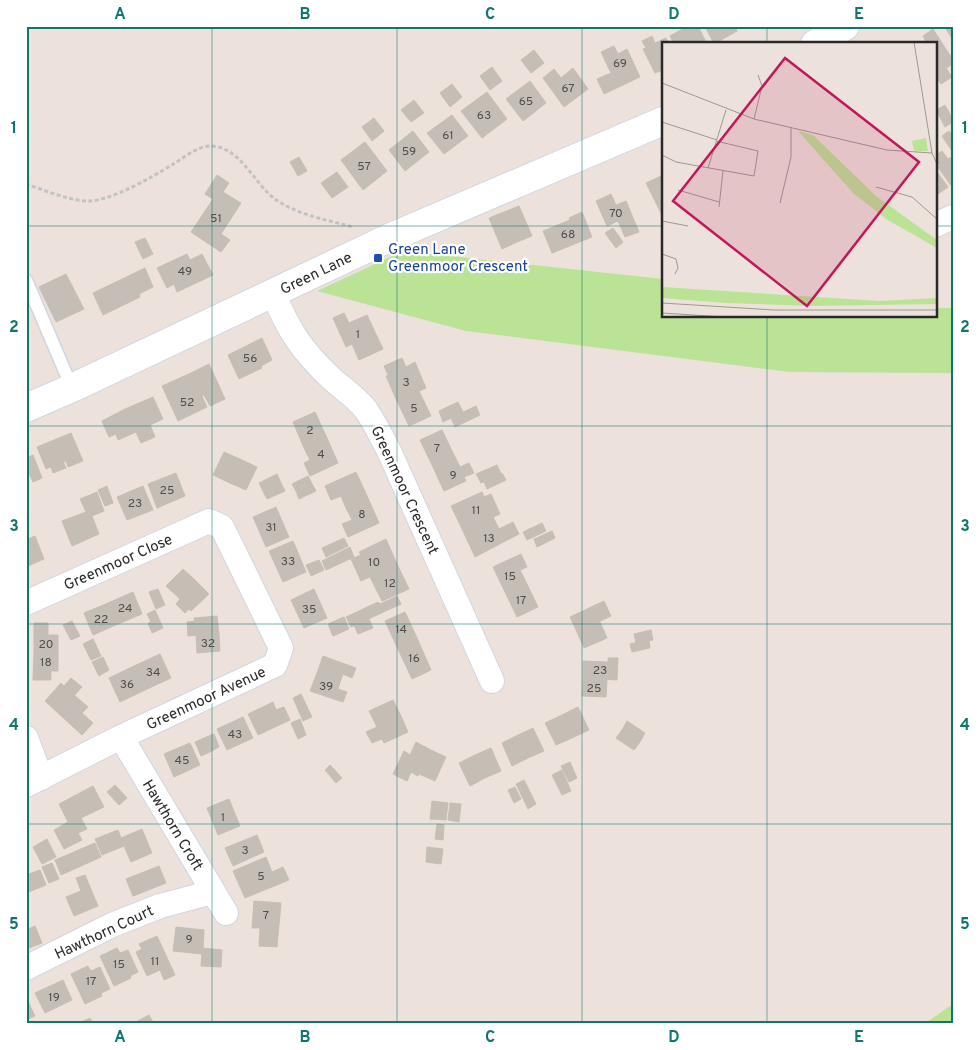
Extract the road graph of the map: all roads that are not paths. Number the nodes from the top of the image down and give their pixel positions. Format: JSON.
{"nodes":[{"id":1,"x":845,"y":26,"type":"edge"},
{"id":2,"x":818,"y":42,"type":"edge"},
{"id":3,"x":662,"y":121,"type":"edge"},
{"id":4,"x":953,"y":217,"type":"edge"},
{"id":5,"x":936,"y":225,"type":"edge"},
{"id":6,"x":26,"y":280,"type":"edge"},
{"id":7,"x":285,"y":288,"type":"junction"},
{"id":8,"x":72,"y":388,"type":"junction"},
{"id":9,"x":26,"y":408,"type":"edge"},
{"id":10,"x":209,"y":521,"type":"joint"},
{"id":11,"x":26,"y":603,"type":"edge"},
{"id":12,"x":492,"y":681,"type":"dead end"},
{"id":13,"x":122,"y":737,"type":"junction"},
{"id":14,"x":26,"y":738,"type":"edge"},
{"id":15,"x":34,"y":781,"type":"edge"},
{"id":16,"x":213,"y":892,"type":"junction"},
{"id":17,"x":226,"y":913,"type":"dead end"},
{"id":18,"x":26,"y":968,"type":"edge"}],
"edges":[{"from":1,"to":2,"type":"main road"},
{"from":3,"to":7,"type":"main road","name":"Green Lane"},
{"from":4,"to":5,"type":"street"},
{"from":6,"to":8,"type":"lane"},
{"from":7,"to":8,"type":"main road","name":"Green Lane"},
{"from":7,"to":12,"type":"street","name":"Greenmoor Crescent"},
{"from":8,"to":9,"type":"main road","name":"Green Lane"},
{"from":10,"to":11,"type":"street","name":"Greenmoor Close"},
{"from":10,"to":13,"type":"street","name":"Greenmoor Avenue"},
{"from":13,"to":15,"type":"street","name":"Greenmoor Avenue"},
{"from":13,"to":16,"type":"street","name":"Hawthorn Croft"},
{"from":14,"to":15,"type":"street","name":"Greenmoor Avenue"},
{"from":16,"to":17,"type":"street","name":"Hawthorn Croft"},
{"from":16,"to":18,"type":"street","name":"Hawthorn Court"}]}
